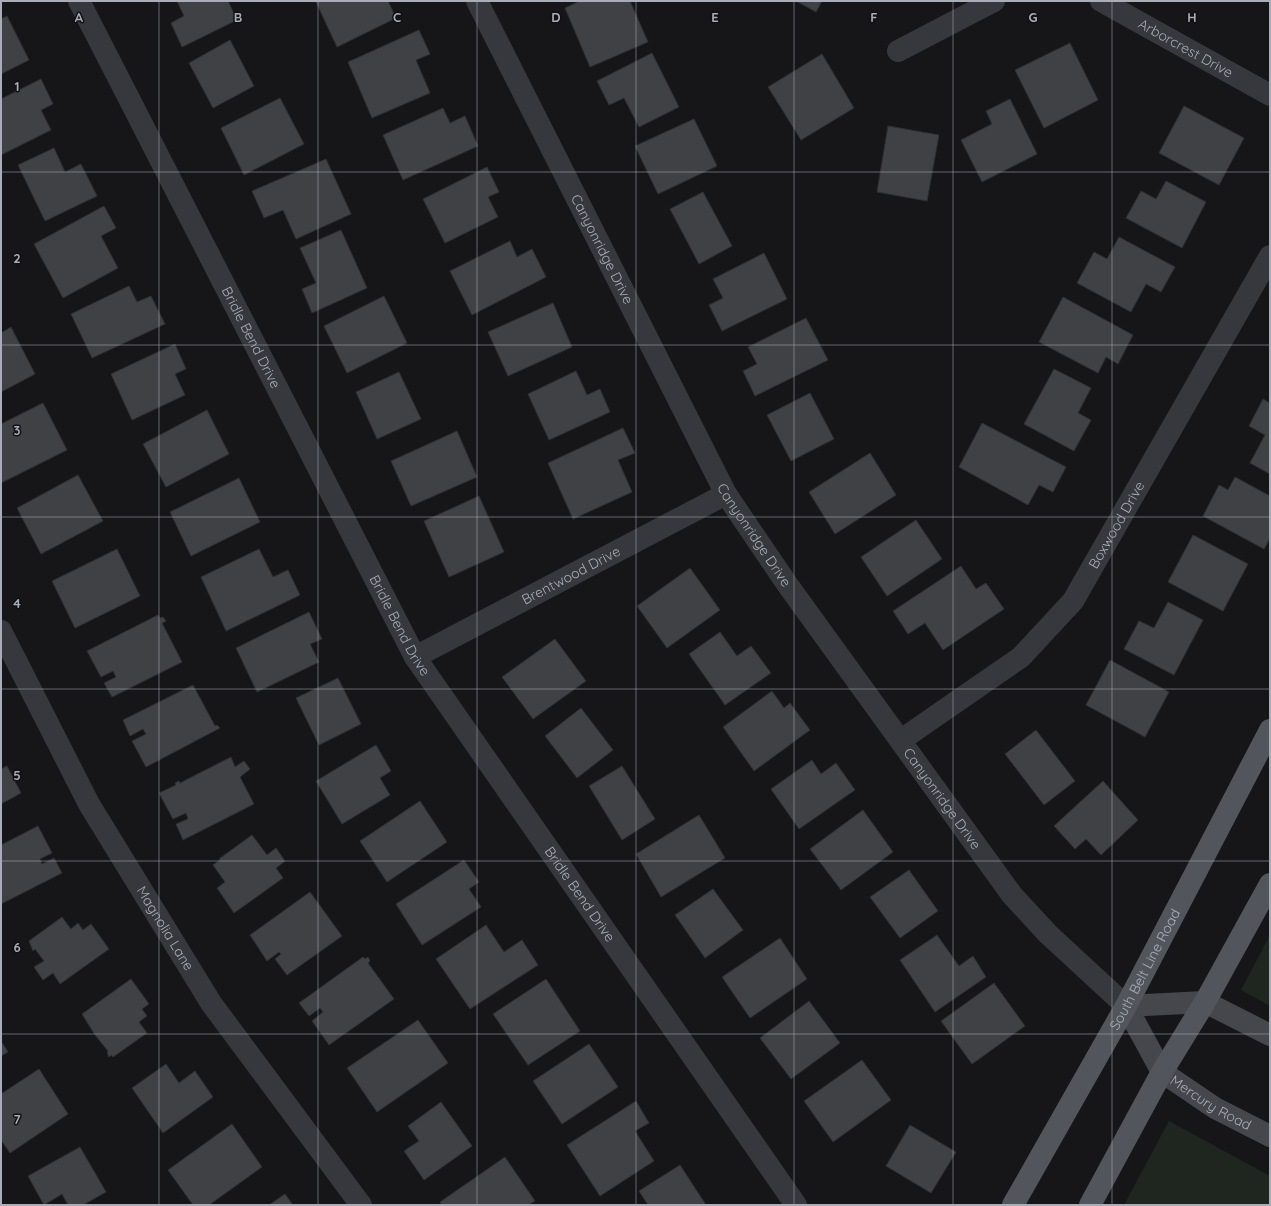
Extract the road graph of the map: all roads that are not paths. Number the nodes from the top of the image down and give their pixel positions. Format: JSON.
{"nodes":[{"id":1,"x":79,"y":1,"type":"edge"},
{"id":2,"x":477,"y":1,"type":"edge"},
{"id":3,"x":994,"y":1,"type":"edge"},
{"id":4,"x":1101,"y":1,"type":"edge"},
{"id":5,"x":898,"y":51,"type":"dead end"},
{"id":6,"x":1270,"y":95,"type":"edge"},
{"id":7,"x":1270,"y":256,"type":"edge"},
{"id":8,"x":726,"y":494,"type":"junction"},
{"id":9,"x":1,"y":631,"type":"edge"},
{"id":10,"x":415,"y":657,"type":"junction"},
{"id":11,"x":1270,"y":730,"type":"edge"},
{"id":12,"x":901,"y":740,"type":"junction"},
{"id":13,"x":1270,"y":884,"type":"edge"},
{"id":14,"x":1205,"y":1002,"type":"junction"},
{"id":15,"x":1126,"y":1006,"type":"junction"},
{"id":16,"x":1270,"y":1035,"type":"edge"},
{"id":17,"x":1162,"y":1072,"type":"junction"},
{"id":18,"x":1270,"y":1136,"type":"edge"},
{"id":19,"x":361,"y":1205,"type":"edge"},
{"id":20,"x":796,"y":1205,"type":"edge"},
{"id":21,"x":1013,"y":1205,"type":"edge"},
{"id":22,"x":1090,"y":1205,"type":"edge"}],
"edges":[{"from":1,"to":10,"type":"street","name":"Bridle Bend Drive"},
{"from":2,"to":8,"type":"street","name":"Canyonridge Drive"},
{"from":3,"to":5,"type":"street"},
{"from":4,"to":6,"type":"street","name":"Arborcrest Drive"},
{"from":7,"to":12,"type":"street","name":"Boxwood Drive"},
{"from":8,"to":10,"type":"street","name":"Brentwood Drive"},
{"from":8,"to":12,"type":"street","name":"Canyonridge Drive"},
{"from":9,"to":19,"type":"street","name":"Magnolia Lane"},
{"from":10,"to":20,"type":"street","name":"Bridle Bend Drive"},
{"from":11,"to":15,"type":"main road","name":"South Belt Line Road"},
{"from":12,"to":15,"type":"street","name":"Canyonridge Drive"},
{"from":13,"to":14,"type":"main road"},
{"from":14,"to":15,"type":"main road"},
{"from":14,"to":16,"type":"main road"},
{"from":14,"to":17,"type":"main road"},
{"from":15,"to":17,"type":"main road","name":"Mercury Road"},
{"from":15,"to":21,"type":"main road","name":"South Belt Line Road"},
{"from":17,"to":18,"type":"main road","name":"Mercury Road"},
{"from":17,"to":22,"type":"main road"}]}
